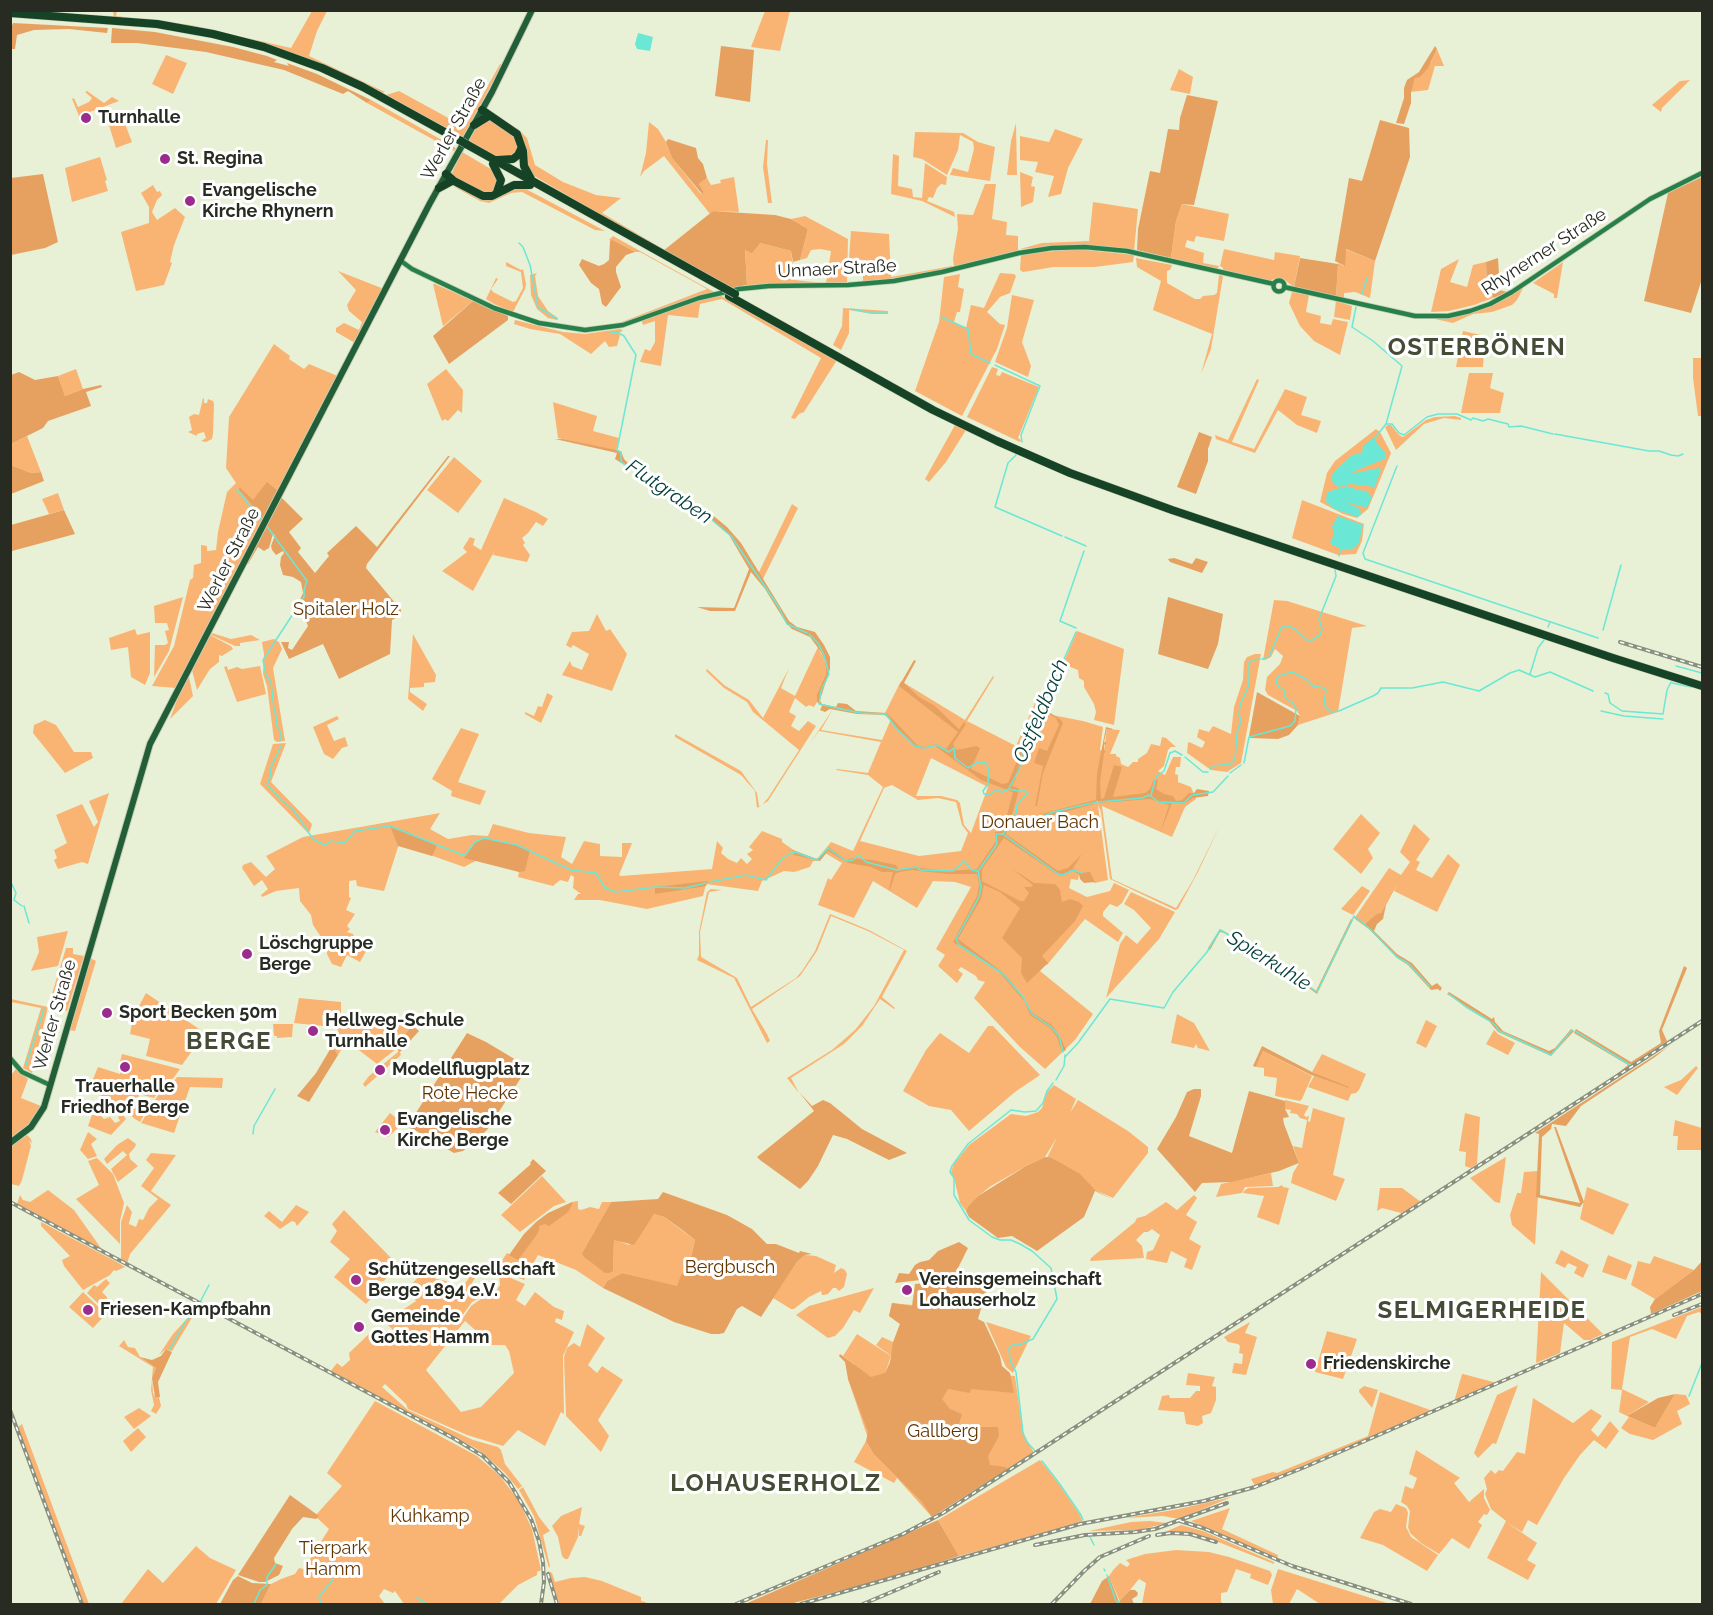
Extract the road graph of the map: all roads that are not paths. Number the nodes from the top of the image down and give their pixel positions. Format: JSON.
{"nodes":[{"id":1,"x":523,"y":10,"type":"edge"},
{"id":2,"x":10,"y":13,"type":"edge"},
{"id":3,"x":27,"y":13,"type":"edge"},
{"id":4,"x":531,"y":13,"type":"edge"},
{"id":5,"x":10,"y":18,"type":"edge"},
{"id":6,"x":485,"y":114,"type":"junction"},
{"id":7,"x":474,"y":125,"type":"joint"},
{"id":8,"x":462,"y":144,"type":"junction"},
{"id":9,"x":522,"y":148,"type":"junction"},
{"id":10,"x":494,"y":162,"type":"junction"},
{"id":11,"x":1702,"y":173,"type":"edge"},
{"id":12,"x":449,"y":178,"type":"junction"},
{"id":13,"x":531,"y":183,"type":"junction"},
{"id":14,"x":439,"y":188,"type":"joint"},
{"id":15,"x":495,"y":194,"type":"junction"},
{"id":16,"x":400,"y":263,"type":"junction"},
{"id":17,"x":409,"y":268,"type":"junction"},
{"id":18,"x":396,"y":272,"type":"junction"},
{"id":19,"x":1274,"y":284,"type":"joint"},
{"id":20,"x":732,"y":295,"type":"junction"},
{"id":21,"x":1702,"y":681,"type":"edge"},
{"id":22,"x":1702,"y":686,"type":"edge"},
{"id":23,"x":10,"y":1058,"type":"edge"},
{"id":24,"x":51,"y":1084,"type":"junction"},
{"id":25,"x":10,"y":1143,"type":"edge"}],
"edges":[{"from":1,"to":4,"type":"main road"},
{"from":2,"to":3,"type":"highway"},
{"from":3,"to":8,"type":"highway"},
{"from":4,"to":6,"type":"main road","name":"Werler Straße"},
{"from":5,"to":8,"type":"highway"},
{"from":6,"to":7,"type":"highway"},
{"from":6,"to":9,"type":"highway"},
{"from":7,"to":12,"type":"main road","name":"Werler Straße"},
{"from":8,"to":10,"type":"highway"},
{"from":9,"to":10,"type":"highway"},
{"from":9,"to":13,"type":"highway"},
{"from":10,"to":13,"type":"highway"},
{"from":10,"to":15,"type":"highway"},
{"from":11,"to":19,"type":"main road","name":"Rhynerner Straße"},
{"from":12,"to":14,"type":"highway"},
{"from":12,"to":15,"type":"highway"},
{"from":13,"to":15,"type":"highway"},
{"from":13,"to":20,"type":"highway"},
{"from":14,"to":16,"type":"main road","name":"Werler Straße"},
{"from":16,"to":17,"type":"main road","name":"Unnaer Straße"},
{"from":16,"to":18,"type":"main road","name":"Werler Straße"},
{"from":17,"to":18,"type":"main road"},
{"from":17,"to":19,"type":"main road","name":"Unnaer Straße"},
{"from":18,"to":24,"type":"main road","name":"Werler Straße"},
{"from":20,"to":21,"type":"highway"},
{"from":20,"to":22,"type":"highway"},
{"from":23,"to":24,"type":"main road"},
{"from":24,"to":25,"type":"main road","name":"Werler Straße"}]}
